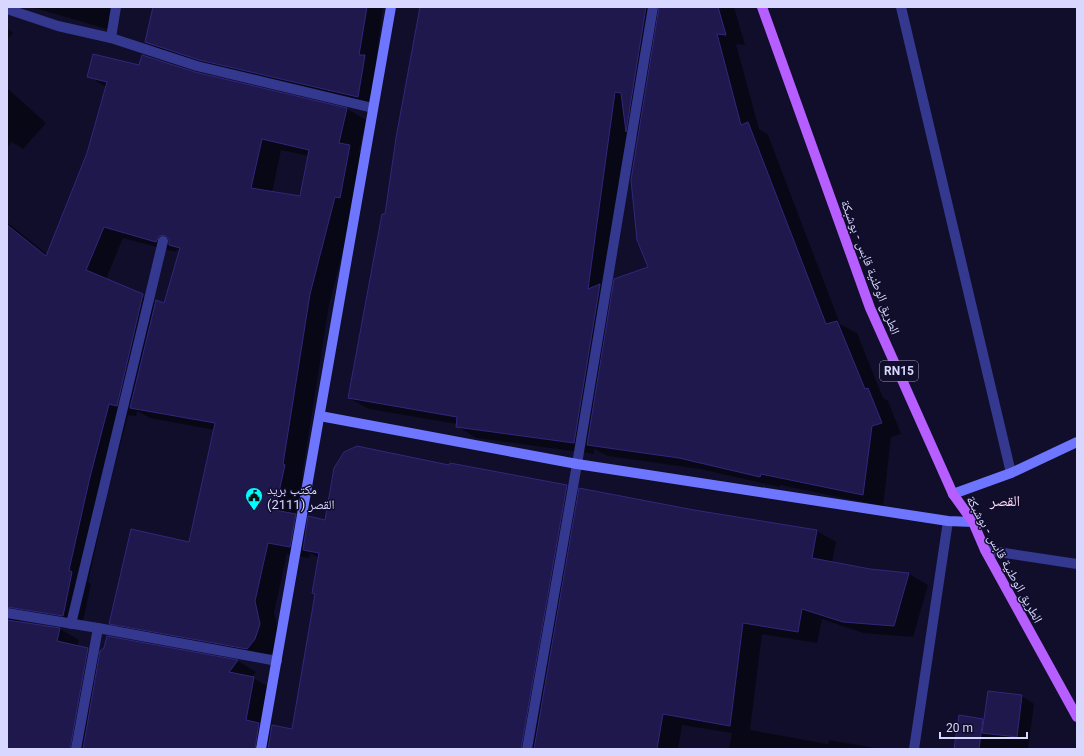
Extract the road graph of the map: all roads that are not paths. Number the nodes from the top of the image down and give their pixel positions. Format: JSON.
{"nodes":[{"id":1,"x":116,"y":7,"type":"edge"},
{"id":2,"x":391,"y":7,"type":"edge"},
{"id":3,"x":653,"y":7,"type":"edge"},
{"id":4,"x":762,"y":7,"type":"edge"},
{"id":5,"x":901,"y":7,"type":"edge"},
{"id":6,"x":7,"y":9,"type":"edge"},
{"id":7,"x":111,"y":38,"type":"junction"},
{"id":8,"x":373,"y":108,"type":"junction"},
{"id":9,"x":163,"y":241,"type":"dead end"},
{"id":10,"x":320,"y":416,"type":"junction"},
{"id":11,"x":1077,"y":442,"type":"edge"},
{"id":12,"x":577,"y":464,"type":"junction"},
{"id":13,"x":1011,"y":473,"type":"junction"},
{"id":14,"x":953,"y":494,"type":"junction"},
{"id":15,"x":948,"y":521,"type":"junction"},
{"id":16,"x":973,"y":522,"type":"junction"},
{"id":17,"x":985,"y":550,"type":"junction"},
{"id":18,"x":1077,"y":564,"type":"edge"},
{"id":19,"x":7,"y":613,"type":"edge"},
{"id":20,"x":71,"y":624,"type":"junction"},
{"id":21,"x":98,"y":628,"type":"junction"},
{"id":22,"x":277,"y":661,"type":"junction"},
{"id":23,"x":1077,"y":717,"type":"edge"},
{"id":24,"x":76,"y":749,"type":"edge"},
{"id":25,"x":261,"y":749,"type":"edge"},
{"id":26,"x":527,"y":749,"type":"edge"},
{"id":27,"x":914,"y":749,"type":"edge"}],
"edges":[{"from":1,"to":7,"type":"street"},
{"from":2,"to":8,"type":"street"},
{"from":3,"to":12,"type":"street"},
{"from":4,"to":14,"type":"main road","name":"الطريق الوطنية قابس - بوشبكة","number":"RN15"},
{"from":5,"to":13,"type":"street"},
{"from":6,"to":7,"type":"street"},
{"from":7,"to":8,"type":"street"},
{"from":8,"to":10,"type":"street"},
{"from":9,"to":20,"type":"street"},
{"from":10,"to":12,"type":"street"},
{"from":10,"to":22,"type":"street"},
{"from":11,"to":13,"type":"street"},
{"from":12,"to":15,"type":"street"},
{"from":12,"to":26,"type":"street"},
{"from":13,"to":14,"type":"street"},
{"from":14,"to":16,"type":"main road","name":"الطريق الوطنية قابس - بوشبكة","number":"RN15"},
{"from":15,"to":16,"type":"street"},
{"from":15,"to":27,"type":"street"},
{"from":16,"to":17,"type":"main road","name":"الطريق الوطنية قابس - بوشبكة","number":"RN15"},
{"from":17,"to":18,"type":"street"},
{"from":17,"to":23,"type":"main road","name":"الطريق الوطنية قابس - بوشبكة","number":"RN15"},
{"from":19,"to":20,"type":"street"},
{"from":20,"to":21,"type":"street"},
{"from":21,"to":22,"type":"street"},
{"from":21,"to":24,"type":"street"},
{"from":22,"to":25,"type":"street"}]}
